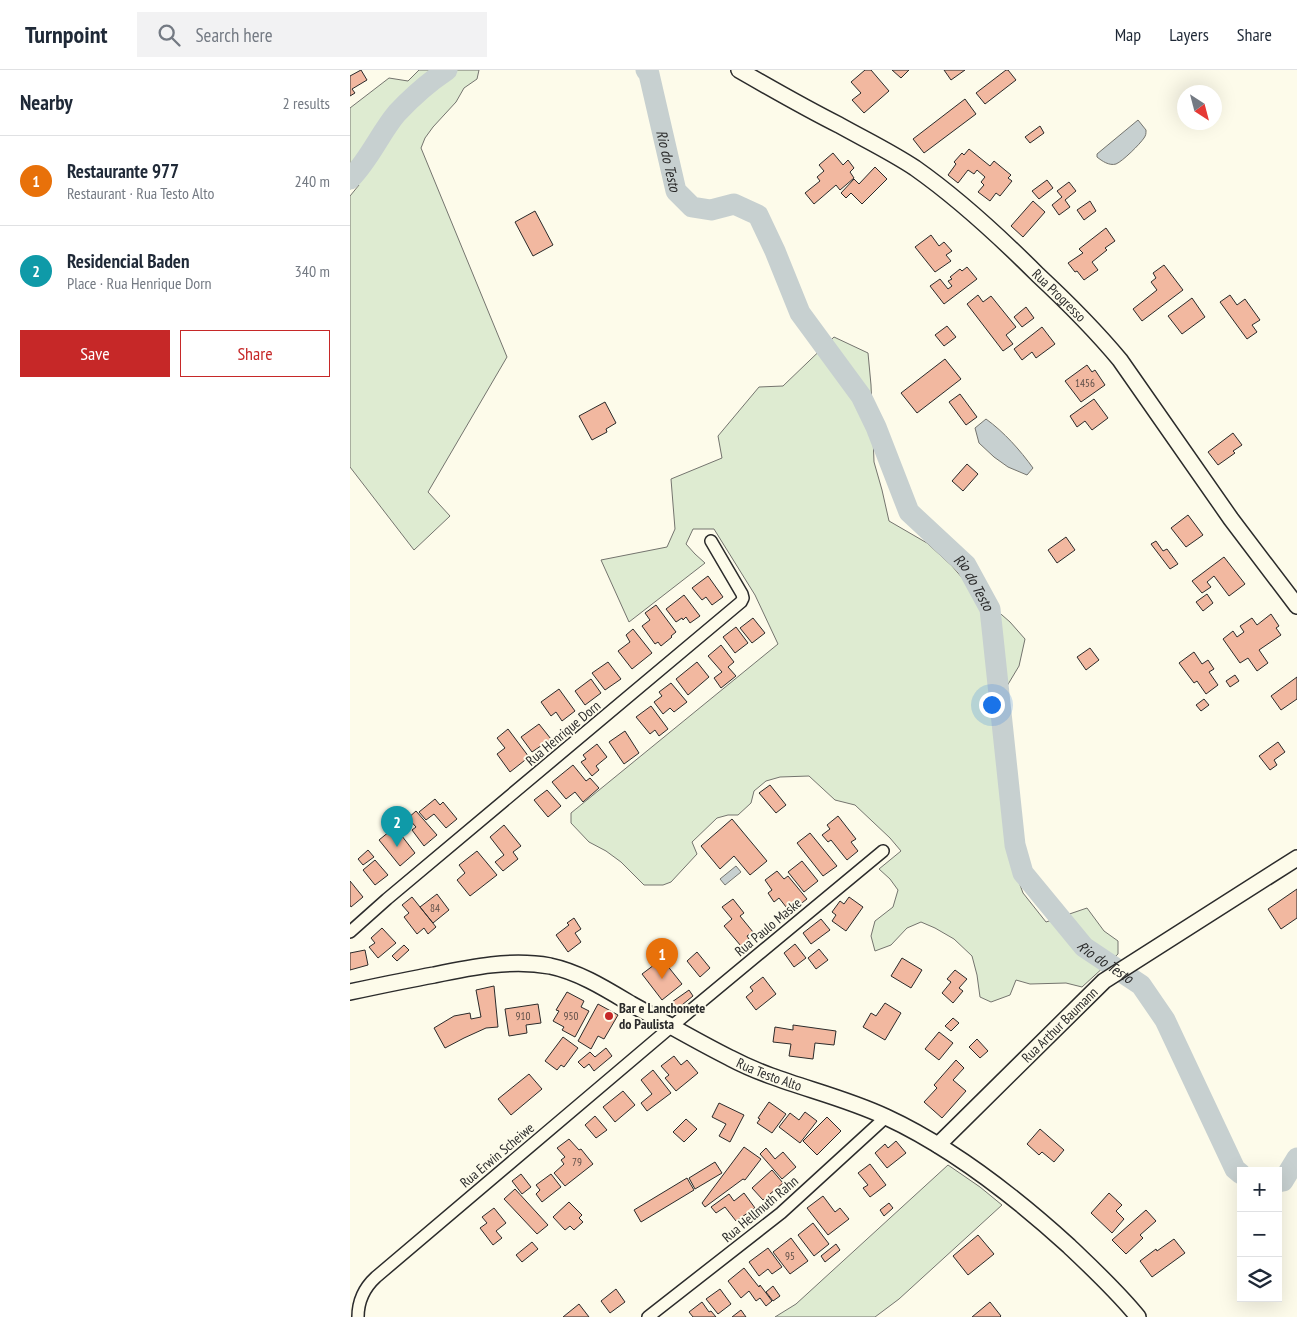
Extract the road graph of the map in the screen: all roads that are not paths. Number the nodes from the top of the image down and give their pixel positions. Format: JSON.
{"nodes":[{"id":1,"x":739,"y":70,"type":"edge"},
{"id":2,"x":711,"y":541,"type":"dead end"},
{"id":3,"x":1297,"y":606,"type":"edge"},
{"id":4,"x":882,"y":851,"type":"dead end"},
{"id":5,"x":1297,"y":858,"type":"edge"},
{"id":6,"x":350,"y":932,"type":"edge"},
{"id":7,"x":350,"y":992,"type":"edge"},
{"id":8,"x":672,"y":1026,"type":"junction"},
{"id":9,"x":886,"y":1117,"type":"junction"},
{"id":10,"x":938,"y":1145,"type":"junction"},
{"id":11,"x":358,"y":1317,"type":"edge"},
{"id":12,"x":648,"y":1317,"type":"edge"},
{"id":13,"x":1138,"y":1317,"type":"edge"}],
"edges":[{"from":1,"to":3,"type":"street","name":"Rua Progresso"},
{"from":2,"to":6,"type":"street","name":"Rua Henrique Dorn"},
{"from":4,"to":8,"type":"street","name":"Rua Paulo Maske"},
{"from":5,"to":10,"type":"street","name":"Rua Arthur Baumann"},
{"from":7,"to":8,"type":"street","name":"Rua Testo Alto"},
{"from":8,"to":9,"type":"street","name":"Rua Testo Alto"},
{"from":8,"to":11,"type":"street","name":"Rua Erwin Scheiwe"},
{"from":9,"to":10,"type":"street","name":"Rua Testo Alto"},
{"from":9,"to":12,"type":"street","name":"Rua Hellmuth Rahn"},
{"from":10,"to":13,"type":"street","name":"Rua Testo Alto"}]}
